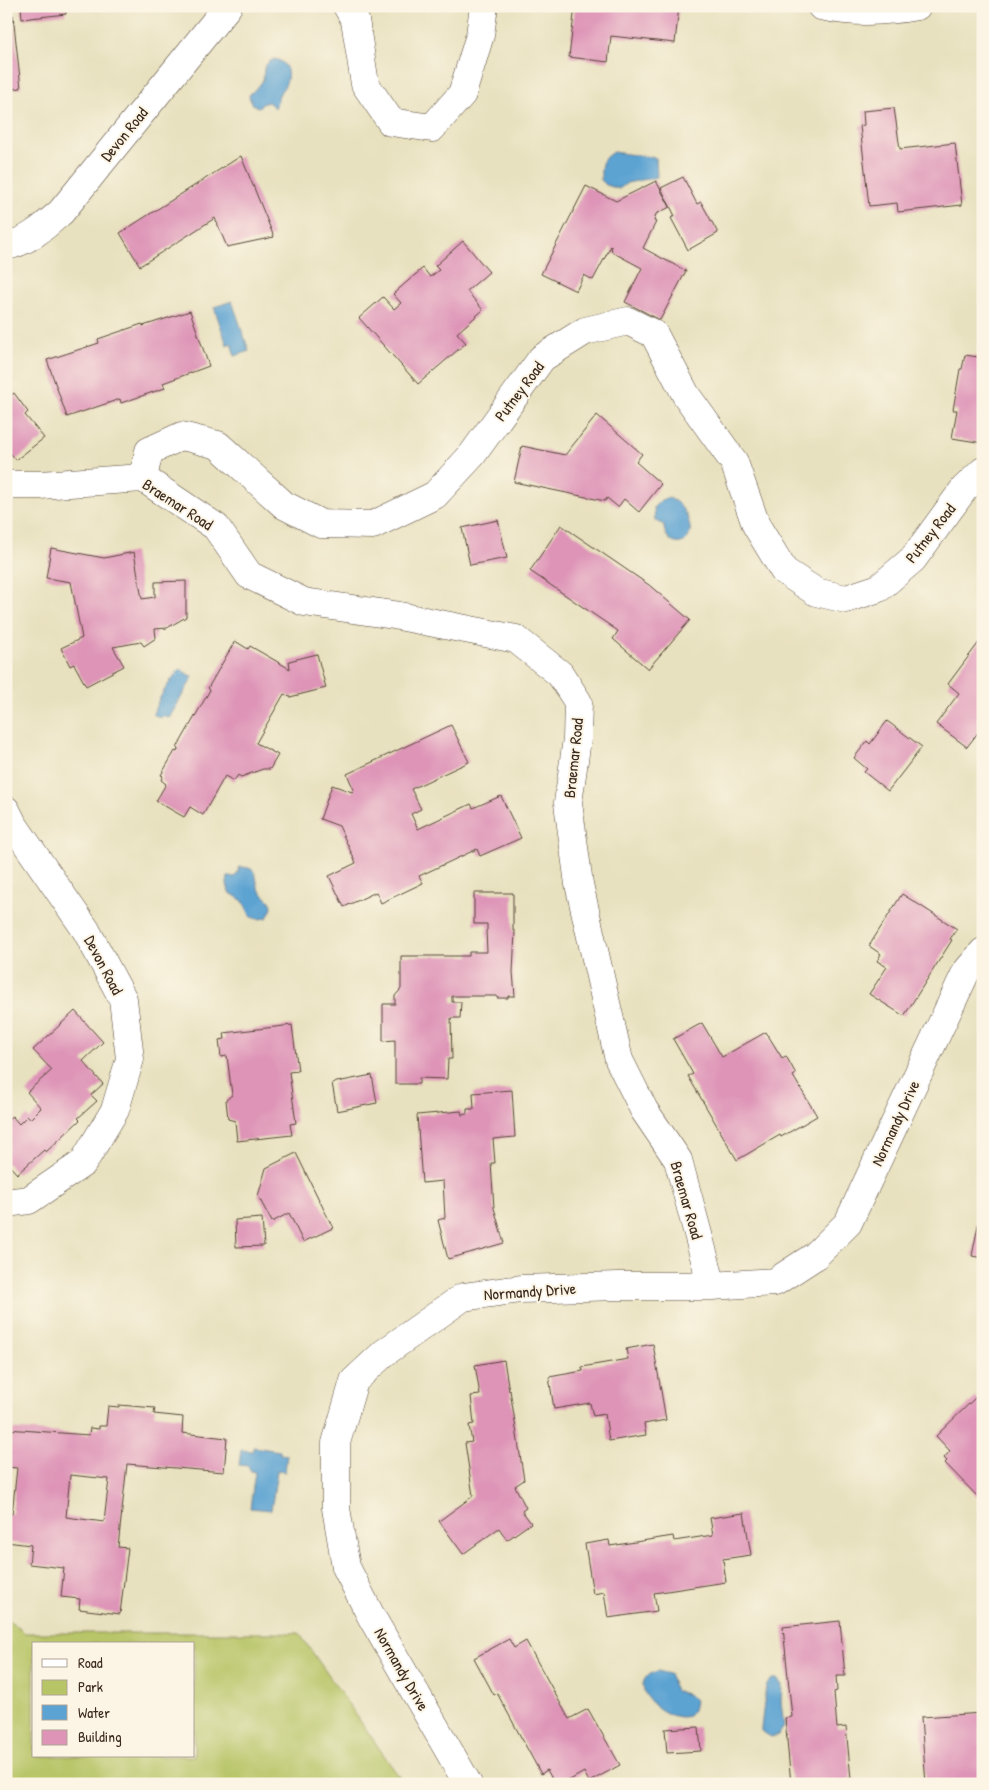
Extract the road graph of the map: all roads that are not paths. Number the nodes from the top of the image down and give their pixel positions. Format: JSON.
{"nodes":[{"id":1,"x":228,"y":6,"type":"edge"},
{"id":2,"x":346,"y":6,"type":"edge"},
{"id":3,"x":484,"y":6,"type":"edge"},
{"id":4,"x":821,"y":6,"type":"edge"},
{"id":5,"x":917,"y":6,"type":"edge"},
{"id":6,"x":6,"y":246,"type":"edge"},
{"id":7,"x":983,"y":471,"type":"edge"},
{"id":8,"x":143,"y":478,"type":"junction"},
{"id":9,"x":6,"y":485,"type":"edge"},
{"id":10,"x":6,"y":810,"type":"edge"},
{"id":11,"x":983,"y":952,"type":"edge"},
{"id":12,"x":6,"y":1203,"type":"edge"},
{"id":13,"x":712,"y":1286,"type":"junction"},
{"id":14,"x":468,"y":1784,"type":"edge"}],
"edges":[{"from":1,"to":6,"type":"street","name":"Devon Road"},
{"from":2,"to":3,"type":"street"},
{"from":4,"to":5,"type":"street"},
{"from":7,"to":8,"type":"street","name":"Putney Road"},
{"from":8,"to":9,"type":"street","name":"Braemar Road"},
{"from":8,"to":13,"type":"street","name":"Braemar Road"},
{"from":10,"to":12,"type":"street","name":"Devon Road"},
{"from":11,"to":13,"type":"street","name":"Normandy Drive"},
{"from":13,"to":14,"type":"street","name":"Normandy Drive"}]}
